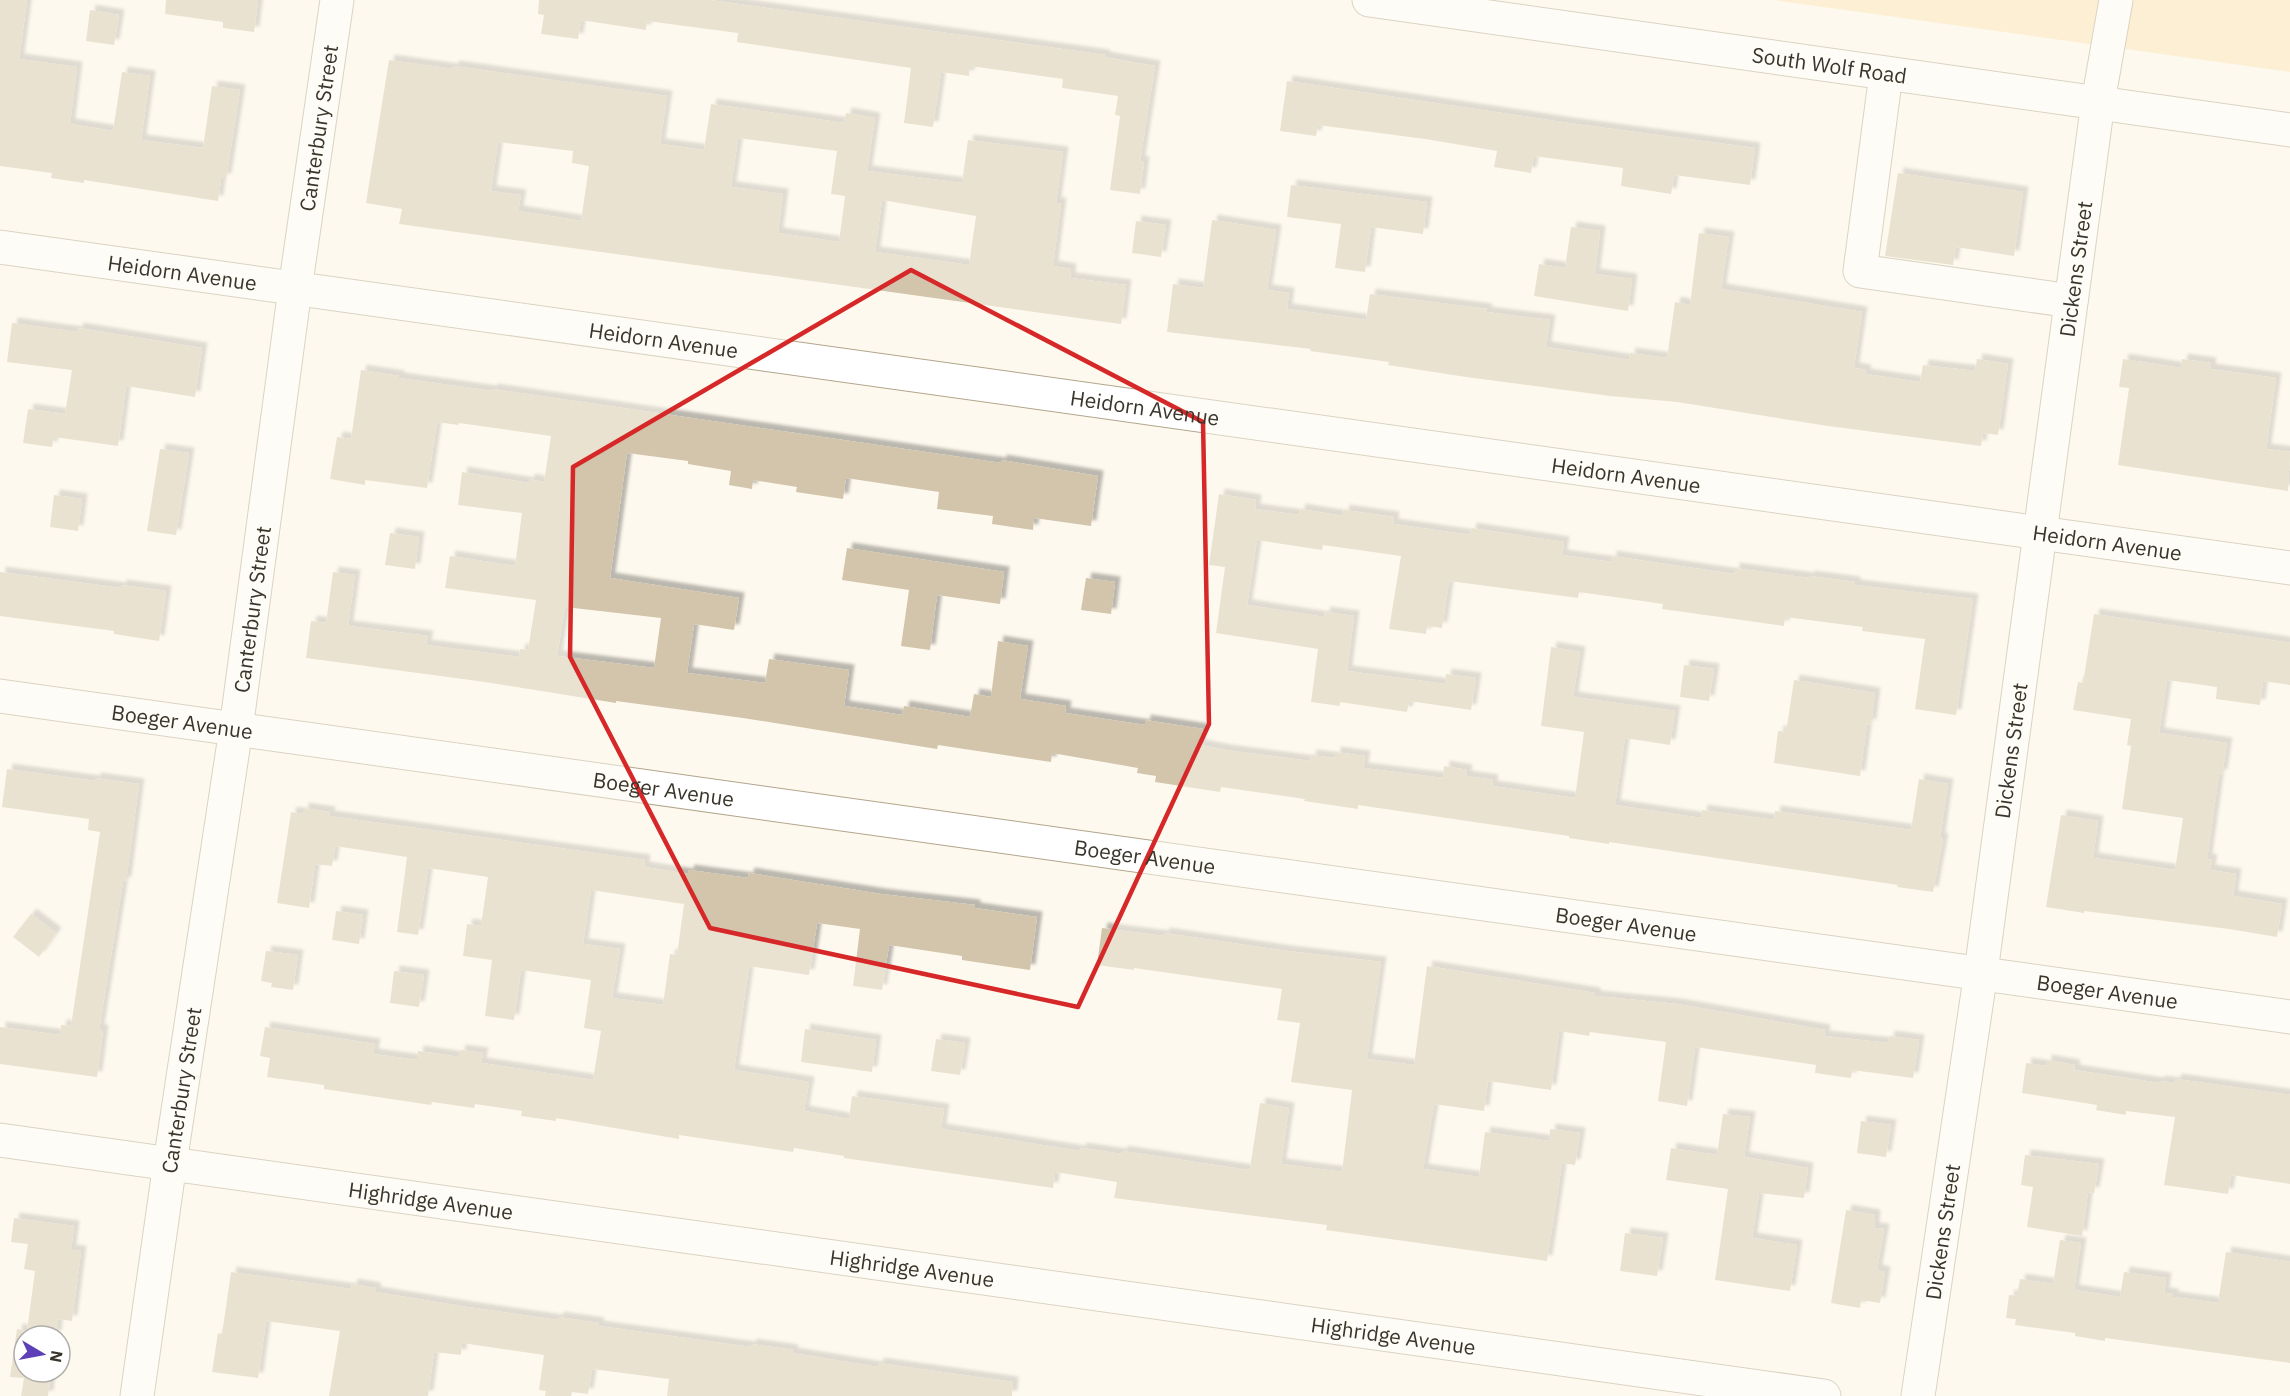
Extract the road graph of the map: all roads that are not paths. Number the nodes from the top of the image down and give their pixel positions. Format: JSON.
{"nodes":[{"id":1,"x":337,"y":0,"type":"edge"},
{"id":2,"x":1370,"y":0,"type":"edge"},
{"id":3,"x":2116,"y":0,"type":"edge"},
{"id":4,"x":1886,"y":74,"type":"junction"},
{"id":5,"x":2098,"y":102,"type":"junction"},
{"id":6,"x":2290,"y":130,"type":"edge"},
{"id":7,"x":0,"y":247,"type":"edge"},
{"id":8,"x":295,"y":289,"type":"junction"},
{"id":9,"x":2071,"y":301,"type":"junction"},
{"id":10,"x":2039,"y":532,"type":"junction"},
{"id":11,"x":2290,"y":568,"type":"edge"},
{"id":12,"x":0,"y":696,"type":"edge"},
{"id":13,"x":236,"y":729,"type":"junction"},
{"id":14,"x":1981,"y":972,"type":"junction"},
{"id":15,"x":2290,"y":1017,"type":"edge"},
{"id":16,"x":0,"y":1140,"type":"edge"},
{"id":17,"x":170,"y":1163,"type":"junction"},
{"id":18,"x":137,"y":1396,"type":"edge"},
{"id":19,"x":1824,"y":1396,"type":"edge"},
{"id":20,"x":1918,"y":1396,"type":"edge"}],
"edges":[{"from":1,"to":8,"type":"street","name":"Canterbury Street"},
{"from":2,"to":4,"type":"street","name":"South Wolf Road"},
{"from":3,"to":5,"type":"street","name":"Dickens Street"},
{"from":4,"to":5,"type":"street","name":"South Wolf Road"},
{"from":4,"to":9,"type":"street"},
{"from":5,"to":6,"type":"street","name":"South Wolf Road"},
{"from":5,"to":9,"type":"street","name":"Dickens Street"},
{"from":7,"to":8,"type":"street","name":"Heidorn Avenue"},
{"from":8,"to":10,"type":"street","name":"Heidorn Avenue"},
{"from":8,"to":13,"type":"street","name":"Canterbury Street"},
{"from":9,"to":10,"type":"street","name":"Dickens Street"},
{"from":10,"to":11,"type":"street","name":"Heidorn Avenue"},
{"from":10,"to":14,"type":"street","name":"Dickens Street"},
{"from":12,"to":13,"type":"street","name":"Boeger Avenue"},
{"from":13,"to":14,"type":"street","name":"Boeger Avenue"},
{"from":13,"to":17,"type":"street","name":"Canterbury Street"},
{"from":14,"to":15,"type":"street","name":"Boeger Avenue"},
{"from":14,"to":20,"type":"street","name":"Dickens Street"},
{"from":16,"to":17,"type":"street","name":"Highridge Avenue"},
{"from":17,"to":18,"type":"street","name":"Canterbury Street"},
{"from":17,"to":19,"type":"street","name":"Highridge Avenue"}]}
